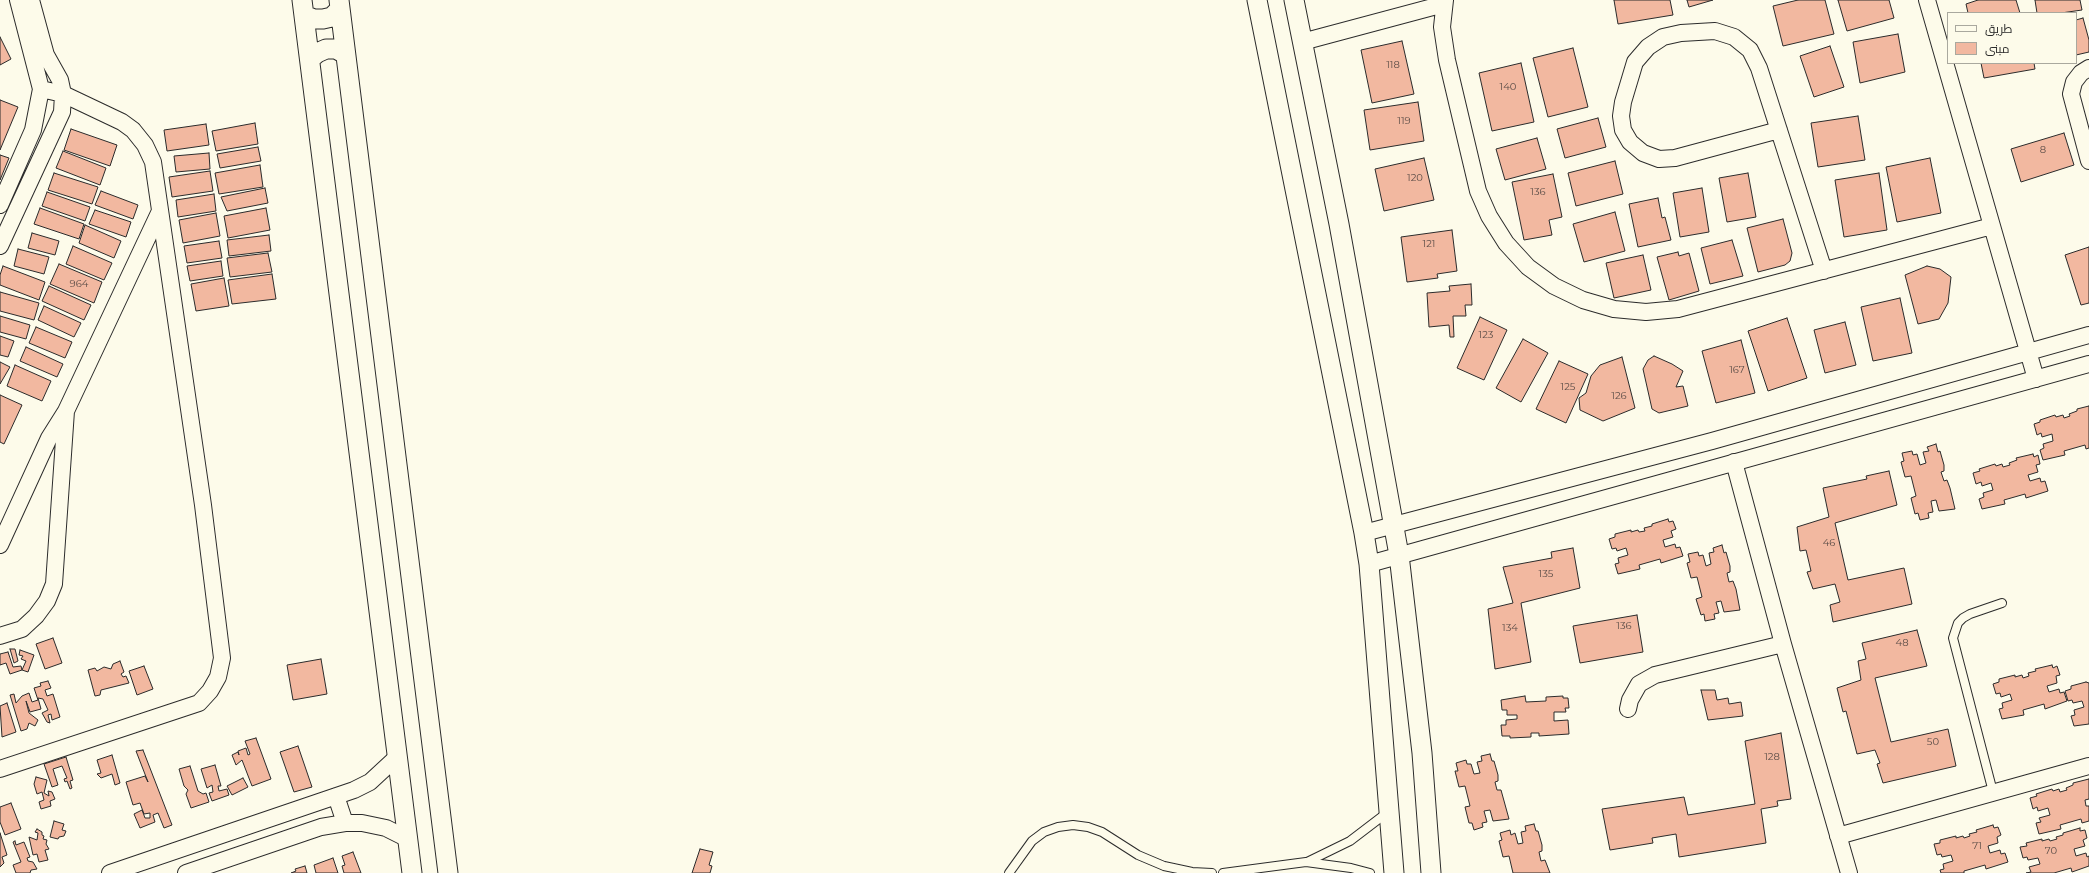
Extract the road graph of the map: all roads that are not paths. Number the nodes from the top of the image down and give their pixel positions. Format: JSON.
{"nodes":[{"id":1,"x":18,"y":0,"type":"edge"},
{"id":2,"x":31,"y":0,"type":"edge"},
{"id":3,"x":1257,"y":0,"type":"edge"},
{"id":4,"x":1294,"y":0,"type":"edge"},
{"id":5,"x":1927,"y":0,"type":"edge"},
{"id":6,"x":1444,"y":2,"type":"edge"},
{"id":7,"x":340,"y":4,"type":"edge"},
{"id":8,"x":303,"y":7,"type":"edge"},
{"id":9,"x":1302,"y":42,"type":"junction"},
{"id":10,"x":345,"y":54,"type":"junction"},
{"id":11,"x":310,"y":59,"type":"junction"},
{"id":12,"x":2089,"y":68,"type":"edge"},
{"id":13,"x":41,"y":90,"type":"junction"},
{"id":14,"x":63,"y":94,"type":"junction"},
{"id":15,"x":1779,"y":130,"type":"junction"},
{"id":16,"x":2089,"y":161,"type":"edge"},
{"id":17,"x":0,"y":205,"type":"edge"},
{"id":18,"x":160,"y":211,"type":"junction"},
{"id":19,"x":1992,"y":226,"type":"junction"},
{"id":20,"x":0,"y":246,"type":"edge"},
{"id":21,"x":1824,"y":271,"type":"junction"},
{"id":22,"x":2089,"y":335,"type":"edge"},
{"id":23,"x":2028,"y":352,"type":"junction"},
{"id":24,"x":2089,"y":364,"type":"edge"},
{"id":25,"x":2036,"y":379,"type":"junction"},
{"id":26,"x":66,"y":411,"type":"junction"},
{"id":27,"x":1734,"y":462,"type":"junction"},
{"id":28,"x":1395,"y":526,"type":"junction"},
{"id":29,"x":1364,"y":533,"type":"junction"},
{"id":30,"x":0,"y":545,"type":"edge"},
{"id":31,"x":1399,"y":555,"type":"junction"},
{"id":32,"x":1369,"y":564,"type":"junction"},
{"id":33,"x":2002,"y":603,"type":"dead end"},
{"id":34,"x":0,"y":636,"type":"edge"},
{"id":35,"x":1783,"y":644,"type":"junction"},
{"id":36,"x":1628,"y":709,"type":"dead end"},
{"id":37,"x":397,"y":758,"type":"junction"},
{"id":38,"x":2089,"y":766,"type":"edge"},
{"id":39,"x":0,"y":769,"type":"edge"},
{"id":40,"x":1993,"y":792,"type":"junction"},
{"id":41,"x":336,"y":796,"type":"junction"},
{"id":42,"x":1389,"y":812,"type":"junction"},
{"id":43,"x":345,"y":823,"type":"junction"},
{"id":44,"x":1838,"y":836,"type":"junction"},
{"id":45,"x":408,"y":839,"type":"junction"},
{"id":46,"x":1306,"y":862,"type":"junction"},
{"id":47,"x":110,"y":873,"type":"edge"},
{"id":48,"x":186,"y":873,"type":"edge"},
{"id":49,"x":412,"y":873,"type":"edge"},
{"id":50,"x":448,"y":873,"type":"edge"},
{"id":51,"x":1009,"y":873,"type":"edge"},
{"id":52,"x":1212,"y":873,"type":"edge"},
{"id":53,"x":1223,"y":873,"type":"edge"},
{"id":54,"x":1370,"y":873,"type":"edge"},
{"id":55,"x":1394,"y":873,"type":"edge"},
{"id":56,"x":1431,"y":873,"type":"edge"},
{"id":57,"x":1849,"y":873,"type":"edge"}],
"edges":[{"from":1,"to":13,"type":"street"},
{"from":2,"to":14,"type":"street"},
{"from":3,"to":29,"type":"street"},
{"from":4,"to":9,"type":"street"},
{"from":5,"to":19,"type":"street"},
{"from":6,"to":9,"type":"street"},
{"from":6,"to":21,"type":"street"},
{"from":7,"to":8,"type":"street"},
{"from":7,"to":10,"type":"street"},
{"from":8,"to":11,"type":"street"},
{"from":9,"to":28,"type":"street"},
{"from":10,"to":11,"type":"street"},
{"from":10,"to":50,"type":"street"},
{"from":11,"to":37,"type":"street"},
{"from":12,"to":16,"type":"street"},
{"from":13,"to":14,"type":"street"},
{"from":13,"to":17,"type":"street"},
{"from":14,"to":18,"type":"street"},
{"from":14,"to":20,"type":"street"},
{"from":15,"to":15,"type":"street"},
{"from":15,"to":21,"type":"street"},
{"from":18,"to":26,"type":"street"},
{"from":18,"to":39,"type":"street"},
{"from":19,"to":21,"type":"street"},
{"from":19,"to":23,"type":"street"},
{"from":22,"to":23,"type":"street"},
{"from":23,"to":25,"type":"street"},
{"from":23,"to":28,"type":"street"},
{"from":24,"to":25,"type":"street"},
{"from":25,"to":27,"type":"street"},
{"from":26,"to":30,"type":"street"},
{"from":26,"to":34,"type":"street"},
{"from":27,"to":31,"type":"street"},
{"from":27,"to":35,"type":"street"},
{"from":28,"to":29,"type":"street"},
{"from":28,"to":31,"type":"street"},
{"from":29,"to":32,"type":"street"},
{"from":31,"to":32,"type":"street"},
{"from":31,"to":56,"type":"street"},
{"from":32,"to":42,"type":"street"},
{"from":33,"to":40,"type":"lane"},
{"from":35,"to":36,"type":"street"},
{"from":35,"to":44,"type":"street"},
{"from":37,"to":41,"type":"street"},
{"from":37,"to":45,"type":"street"},
{"from":38,"to":40,"type":"street"},
{"from":40,"to":44,"type":"street"},
{"from":41,"to":43,"type":"street"},
{"from":41,"to":47,"type":"street"},
{"from":42,"to":46,"type":"lane"},
{"from":42,"to":55,"type":"street"},
{"from":43,"to":45,"type":"street"},
{"from":43,"to":48,"type":"street"},
{"from":44,"to":57,"type":"street"},
{"from":45,"to":49,"type":"street"},
{"from":46,"to":53,"type":"lane"},
{"from":46,"to":54,"type":"lane"},
{"from":51,"to":52,"type":"lane"}]}
